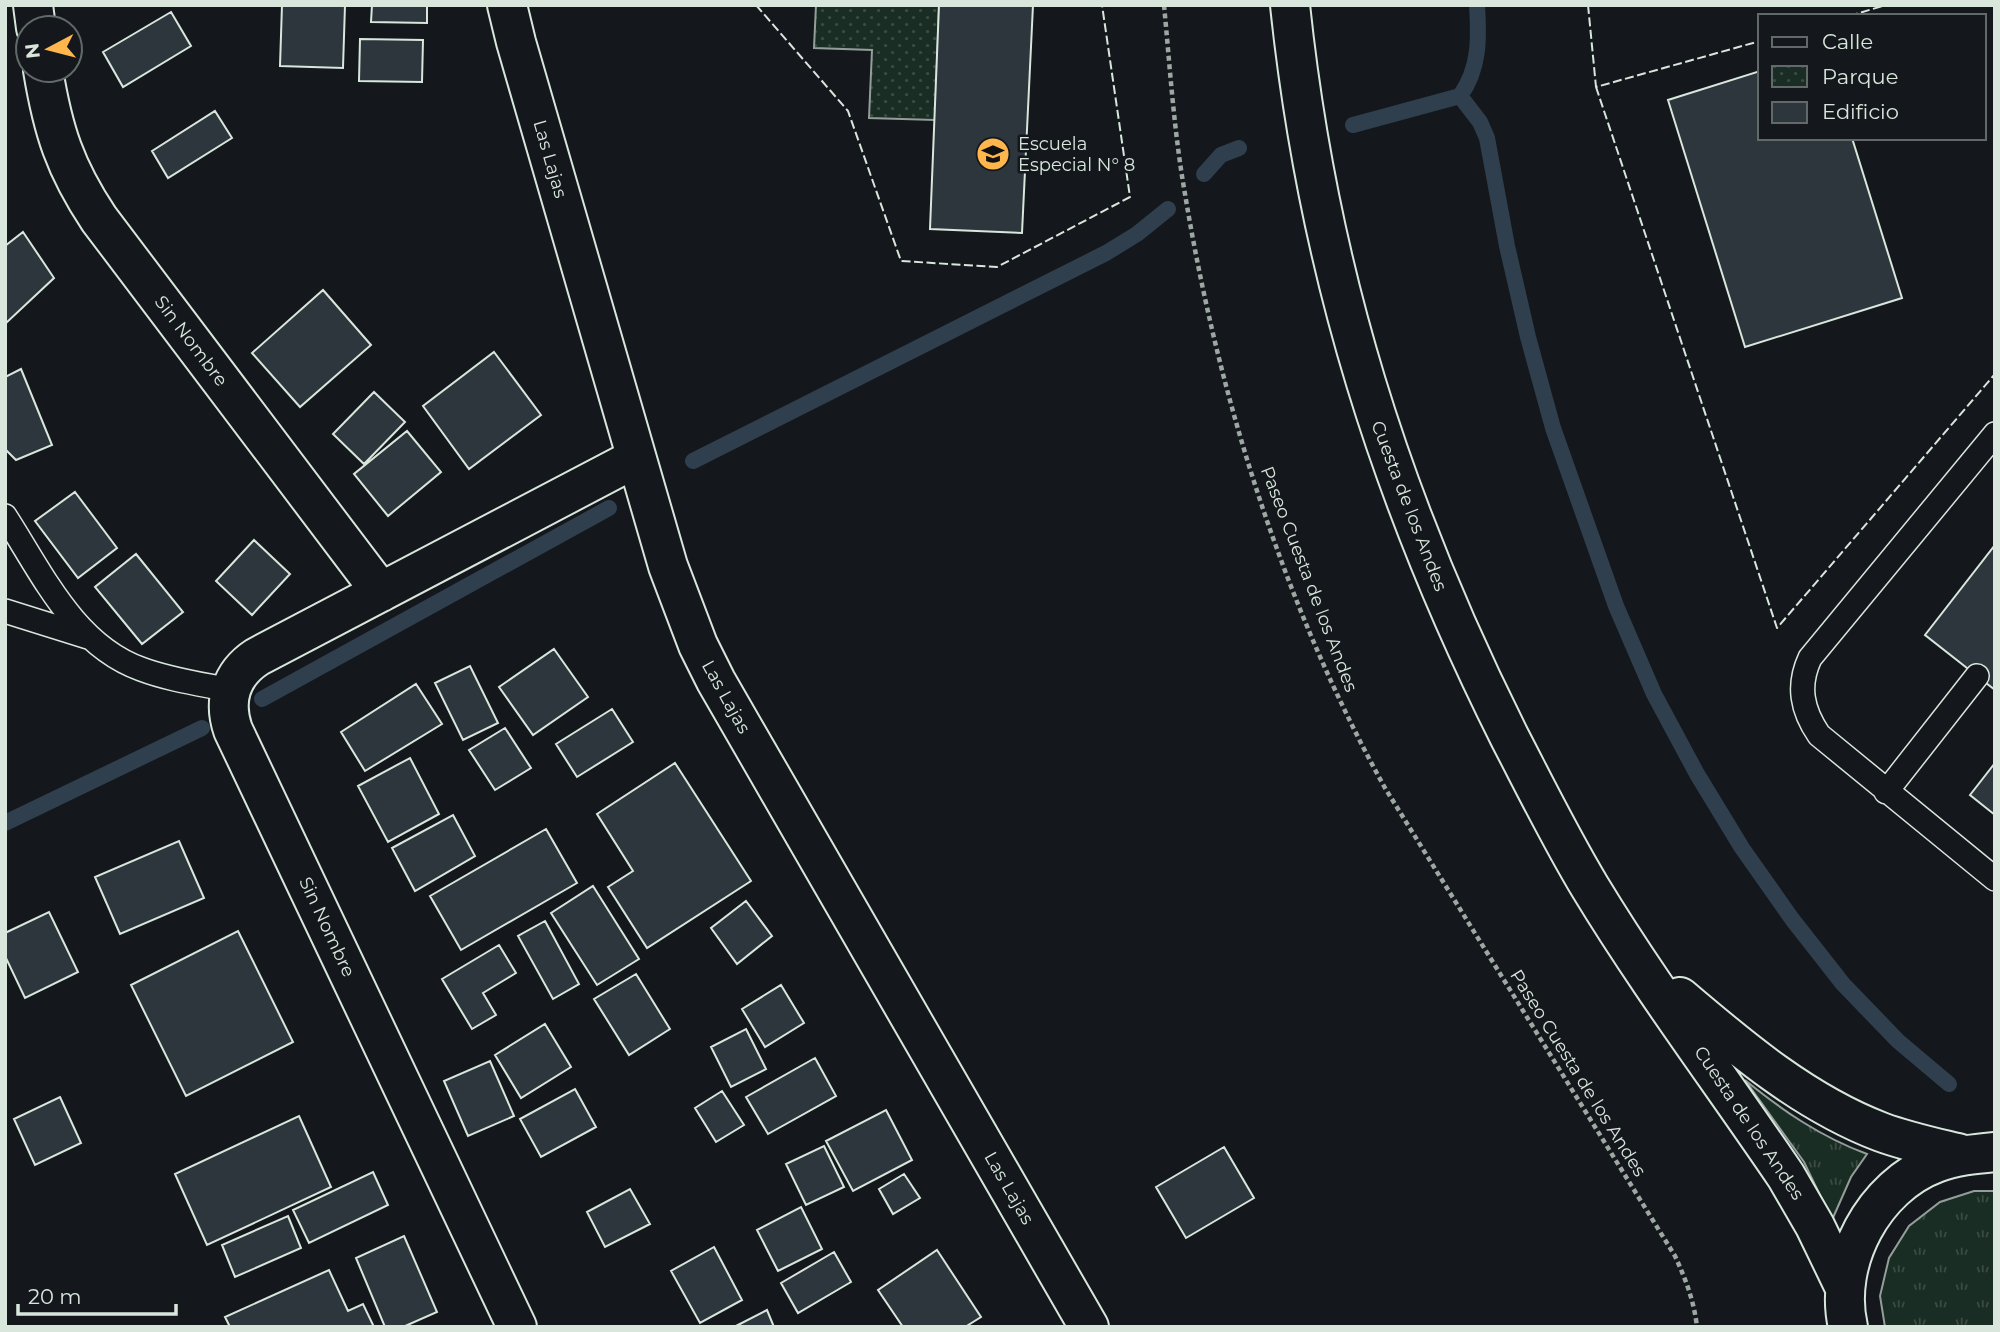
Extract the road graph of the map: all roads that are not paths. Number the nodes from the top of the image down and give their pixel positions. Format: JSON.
{"nodes":[{"id":1,"x":507,"y":5,"type":"edge"},
{"id":2,"x":1290,"y":5,"type":"edge"},
{"id":3,"x":46,"y":84,"type":"edge"},
{"id":4,"x":1995,"y":434,"type":"edge"},
{"id":5,"x":636,"y":458,"type":"junction"},
{"id":6,"x":5,"y":516,"type":"edge"},
{"id":7,"x":381,"y":592,"type":"junction"},
{"id":8,"x":5,"y":611,"type":"edge"},
{"id":9,"x":88,"y":638,"type":"junction"},
{"id":10,"x":1977,"y":676,"type":"dead end"},
{"id":11,"x":230,"y":690,"type":"junction"},
{"id":12,"x":1886,"y":792,"type":"junction"},
{"id":13,"x":1995,"y":879,"type":"edge"},
{"id":14,"x":1642,"y":965,"type":"junction"},
{"id":15,"x":1980,"y":1153,"type":"edge"},
{"id":16,"x":1845,"y":1288,"type":"junction"},
{"id":17,"x":517,"y":1327,"type":"edge"},
{"id":18,"x":1088,"y":1327,"type":"edge"},
{"id":19,"x":1848,"y":1327,"type":"edge"}],
"edges":[{"from":1,"to":5,"type":"street","name":"Las Lajas"},
{"from":2,"to":14,"type":"street","name":"Cuesta de los Andes"},
{"from":3,"to":7,"type":"street","name":"Sin Nombre"},
{"from":4,"to":12,"type":"lane"},
{"from":5,"to":7,"type":"street"},
{"from":5,"to":18,"type":"street","name":"Las Lajas"},
{"from":6,"to":9,"type":"lane"},
{"from":7,"to":11,"type":"street"},
{"from":8,"to":9,"type":"lane"},
{"from":9,"to":11,"type":"lane"},
{"from":10,"to":12,"type":"lane"},
{"from":11,"to":17,"type":"street","name":"Sin Nombre"},
{"from":12,"to":13,"type":"lane"},
{"from":14,"to":15,"type":"street","name":"Cuesta de los Andes"},
{"from":14,"to":16,"type":"street","name":"Cuesta de los Andes"},
{"from":15,"to":16,"type":"street"},
{"from":16,"to":19,"type":"street"}]}
